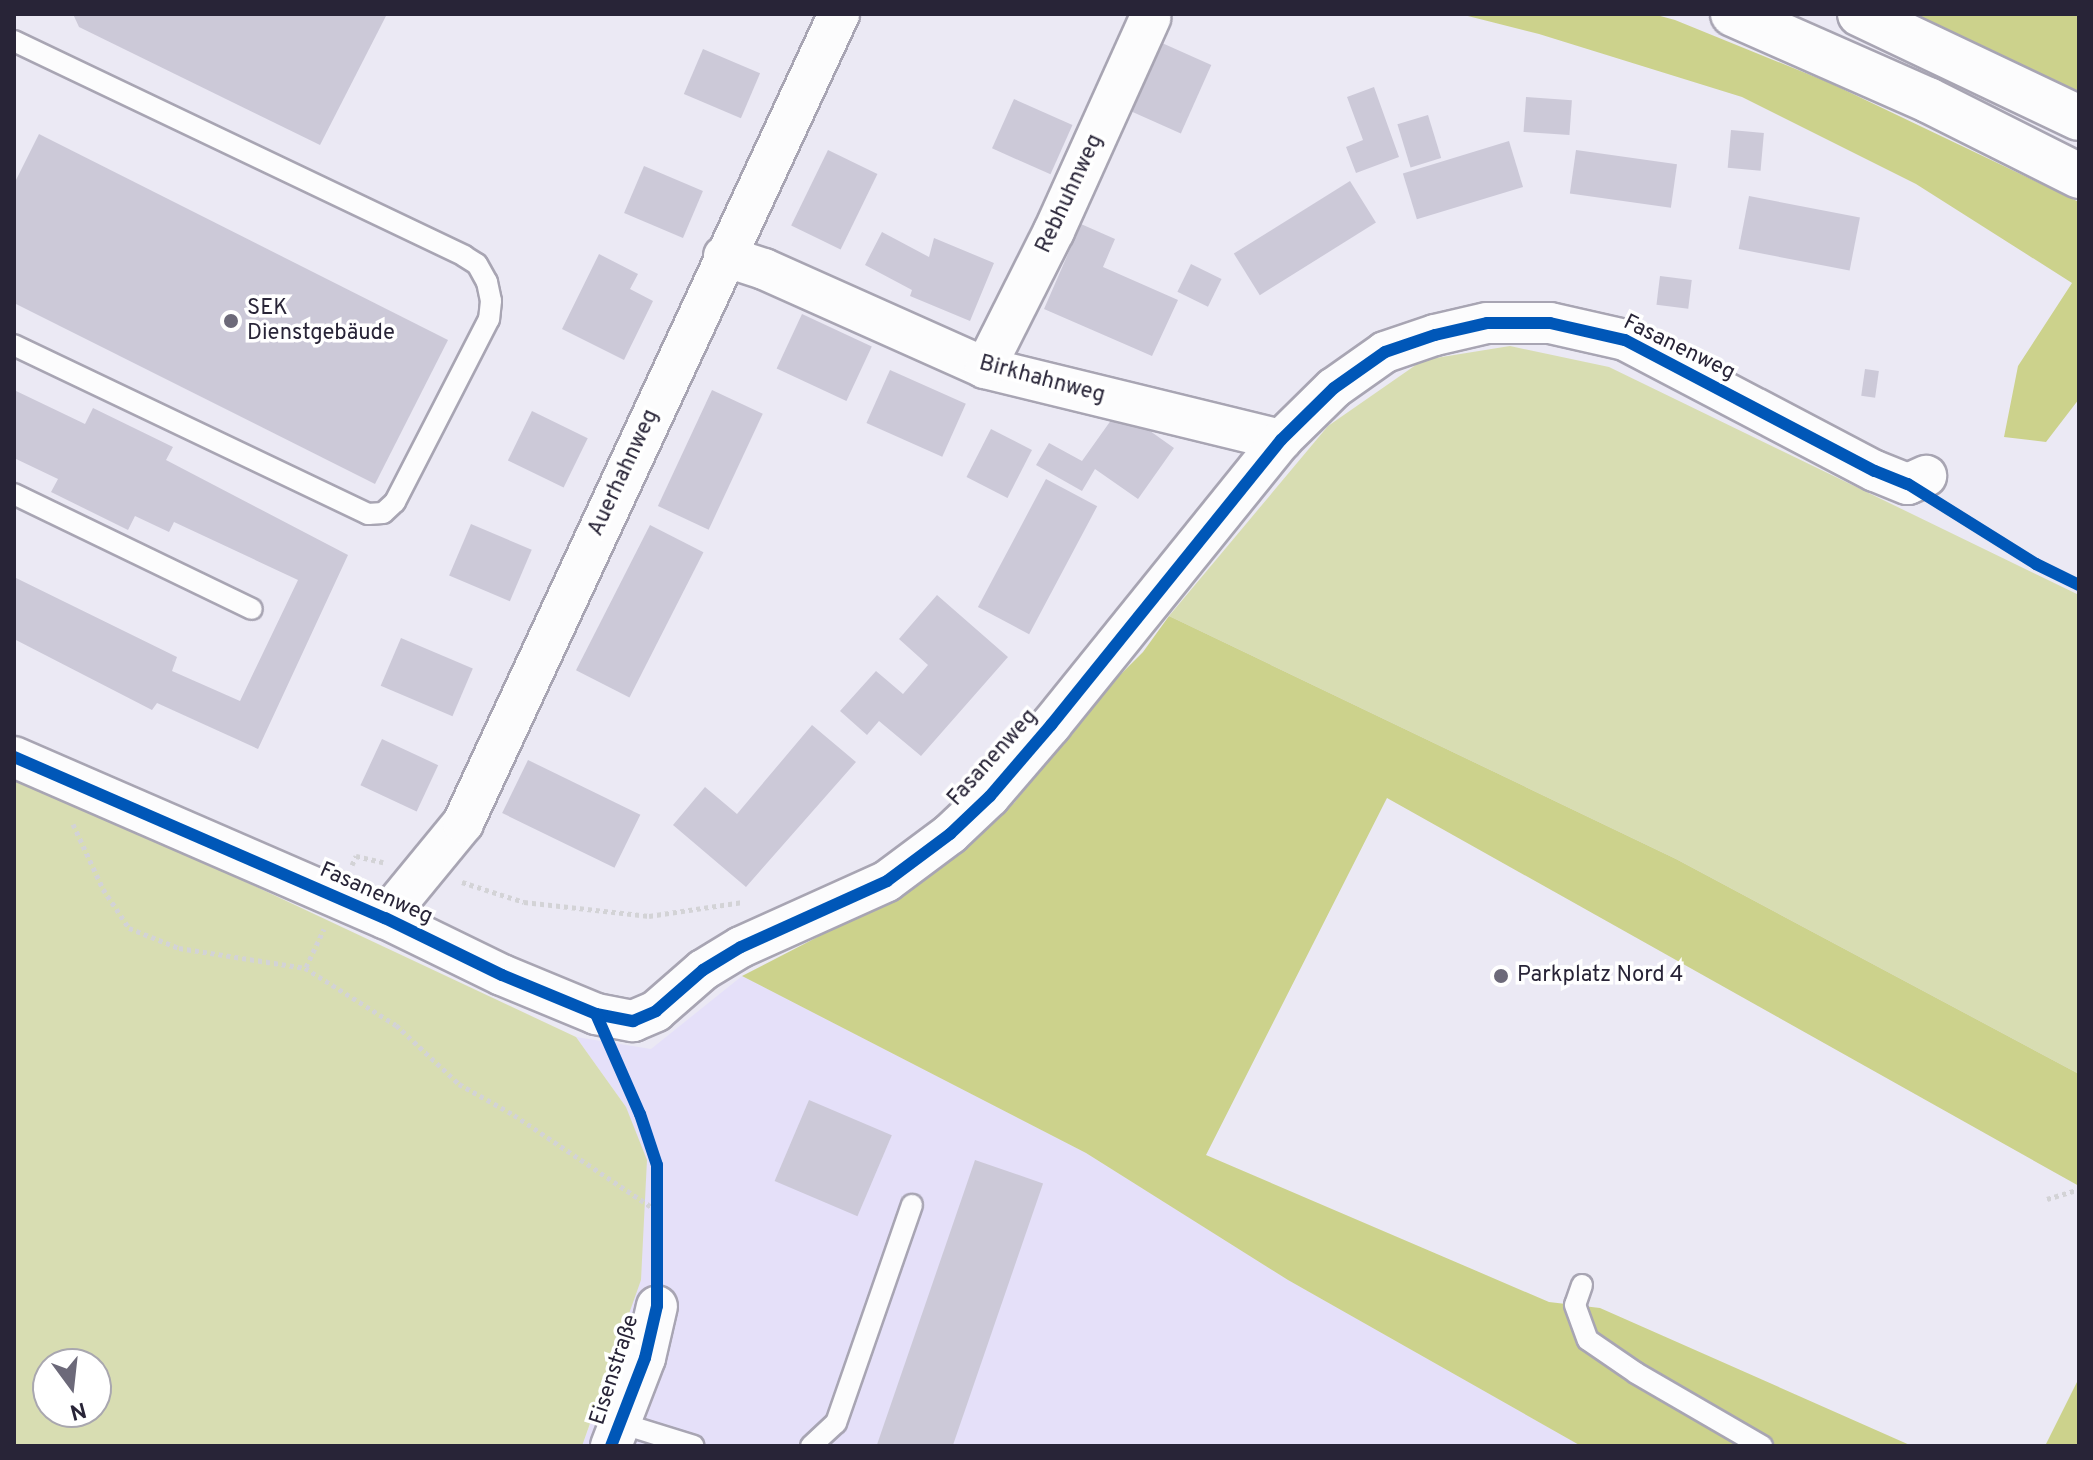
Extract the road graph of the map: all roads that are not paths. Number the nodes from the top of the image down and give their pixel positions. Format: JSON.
{"nodes":[{"id":1,"x":839,"y":14,"type":"edge"},
{"id":2,"x":1733,"y":14,"type":"edge"},
{"id":3,"x":1860,"y":14,"type":"edge"},
{"id":4,"x":1150,"y":18,"type":"dead end"},
{"id":5,"x":14,"y":41,"type":"edge"},
{"id":6,"x":2079,"y":118,"type":"edge"},
{"id":7,"x":2079,"y":176,"type":"edge"},
{"id":8,"x":724,"y":256,"type":"junction"},
{"id":9,"x":14,"y":345,"type":"edge"},
{"id":10,"x":985,"y":368,"type":"junction"},
{"id":11,"x":1281,"y":440,"type":"junction"},
{"id":12,"x":1926,"y":476,"type":"dead end"},
{"id":13,"x":14,"y":494,"type":"edge"},
{"id":14,"x":252,"y":609,"type":"dead end"},
{"id":15,"x":14,"y":757,"type":"edge"},
{"id":16,"x":385,"y":918,"type":"junction"},
{"id":17,"x":912,"y":1205,"type":"dead end"},
{"id":18,"x":1582,"y":1285,"type":"dead end"},
{"id":19,"x":657,"y":1306,"type":"road end"},
{"id":20,"x":616,"y":1434,"type":"edge"},
{"id":21,"x":694,"y":1446,"type":"edge"},
{"id":22,"x":811,"y":1446,"type":"edge"},
{"id":23,"x":1762,"y":1446,"type":"edge"}],
"edges":[{"from":1,"to":8,"type":"street","name":"Auerhahnweg"},
{"from":2,"to":7,"type":"main road"},
{"from":3,"to":6,"type":"main road"},
{"from":4,"to":10,"type":"street","name":"Rebhuhnweg"},
{"from":5,"to":9,"type":"lane"},
{"from":8,"to":10,"type":"street","name":"Birkhahnweg"},
{"from":8,"to":16,"type":"street","name":"Auerhahnweg"},
{"from":10,"to":11,"type":"street","name":"Birkhahnweg"},
{"from":11,"to":12,"type":"street","name":"Fasanenweg"},
{"from":11,"to":16,"type":"street","name":"Fasanenweg"},
{"from":13,"to":14,"type":"lane"},
{"from":15,"to":16,"type":"street","name":"Fasanenweg"},
{"from":17,"to":22,"type":"lane"},
{"from":18,"to":23,"type":"lane"},
{"from":19,"to":20,"type":"street","name":"Eisenstraße"},
{"from":20,"to":21,"type":"lane"}]}
